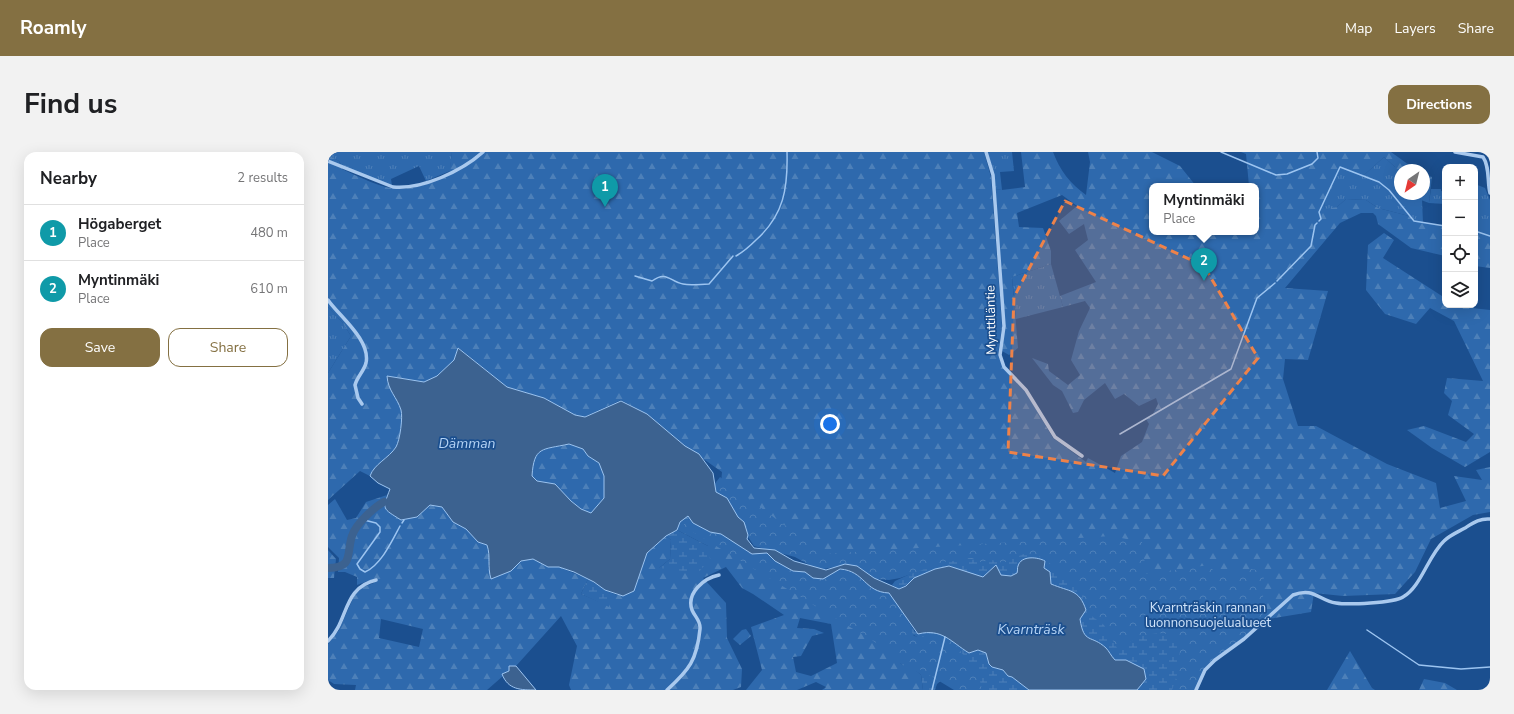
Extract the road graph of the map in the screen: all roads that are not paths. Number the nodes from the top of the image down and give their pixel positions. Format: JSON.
{"nodes":[{"id":1,"x":483,"y":152,"type":"edge"},
{"id":2,"x":986,"y":152,"type":"edge"},
{"id":3,"x":1455,"y":152,"type":"edge"},
{"id":4,"x":328,"y":161,"type":"edge"},
{"id":5,"x":1490,"y":193,"type":"edge"},
{"id":6,"x":328,"y":300,"type":"edge"},
{"id":7,"x":362,"y":404,"type":"dead end"},
{"id":8,"x":1082,"y":456,"type":"dead end"},
{"id":9,"x":1490,"y":519,"type":"edge"},
{"id":10,"x":719,"y":575,"type":"dead end"},
{"id":11,"x":376,"y":580,"type":"dead end"},
{"id":12,"x":328,"y":641,"type":"edge"},
{"id":13,"x":667,"y":690,"type":"edge"},
{"id":14,"x":1196,"y":690,"type":"edge"}],
"edges":[{"from":1,"to":4,"type":"street"},
{"from":2,"to":8,"type":"street","name":"Mynttiläntie"},
{"from":3,"to":5,"type":"street"},
{"from":6,"to":7,"type":"street"},
{"from":9,"to":14,"type":"street"},
{"from":10,"to":13,"type":"street"},
{"from":11,"to":12,"type":"street"}]}
